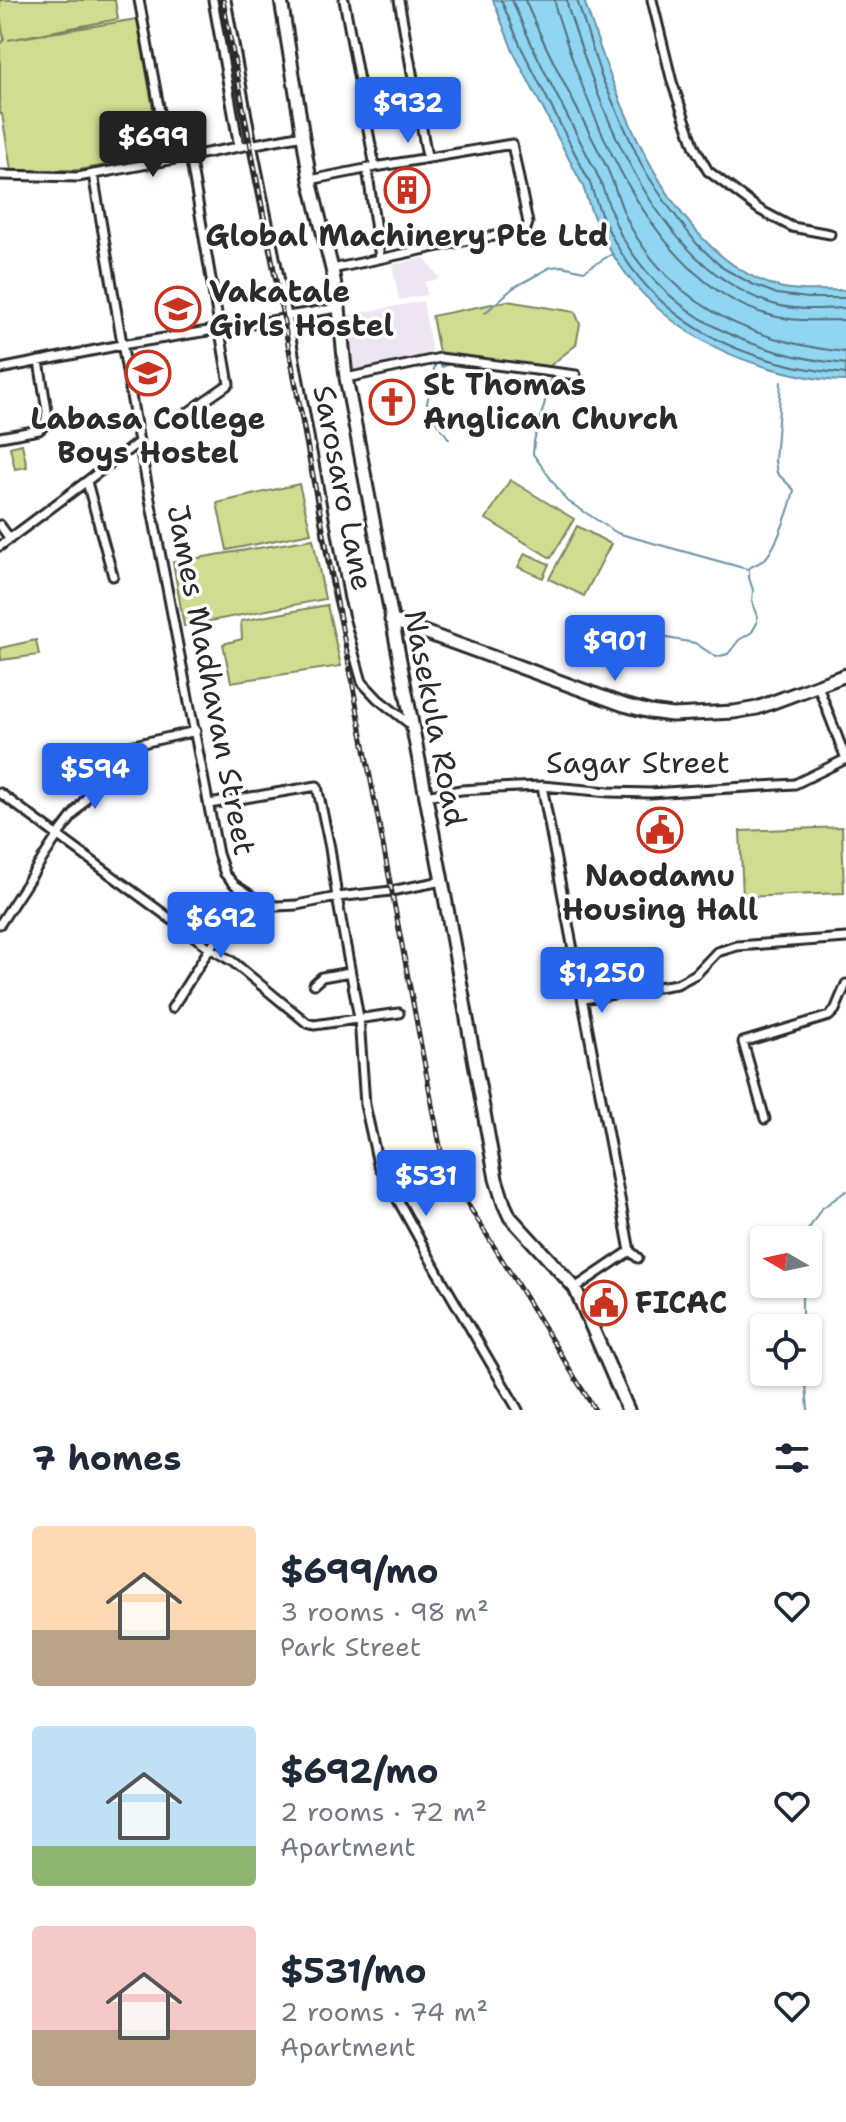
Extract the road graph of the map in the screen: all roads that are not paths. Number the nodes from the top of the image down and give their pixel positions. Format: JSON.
{"nodes":[{"id":1,"x":139,"y":0,"type":"edge"},
{"id":2,"x":213,"y":0,"type":"edge"},
{"id":3,"x":226,"y":0,"type":"edge"},
{"id":4,"x":281,"y":0,"type":"edge"},
{"id":5,"x":344,"y":0,"type":"edge"},
{"id":6,"x":399,"y":0,"type":"edge"},
{"id":7,"x":652,"y":0,"type":"edge"},
{"id":8,"x":303,"y":135,"type":"junction"},
{"id":9,"x":252,"y":144,"type":"junction"},
{"id":10,"x":239,"y":147,"type":"junction"},
{"id":11,"x":190,"y":156,"type":"junction"},
{"id":12,"x":427,"y":157,"type":"junction"},
{"id":13,"x":169,"y":160,"type":"junction"},
{"id":14,"x":371,"y":168,"type":"junction"},
{"id":15,"x":93,"y":174,"type":"junction"},
{"id":16,"x":0,"y":175,"type":"edge"},
{"id":17,"x":310,"y":180,"type":"junction"},
{"id":18,"x":830,"y":234,"type":"dead end"},
{"id":19,"x":380,"y":258,"type":"junction"},
{"id":20,"x":332,"y":269,"type":"junction"},
{"id":21,"x":339,"y":308,"type":"junction"},
{"id":22,"x":287,"y":316,"type":"junction"},
{"id":23,"x":220,"y":329,"type":"junction"},
{"id":24,"x":121,"y":345,"type":"junction"},
{"id":25,"x":39,"y":361,"type":"junction"},
{"id":26,"x":0,"y":369,"type":"edge"},
{"id":27,"x":576,"y":375,"type":"dead end"},
{"id":28,"x":346,"y":378,"type":"junction"},
{"id":29,"x":177,"y":420,"type":"dead end"},
{"id":30,"x":0,"y":437,"type":"edge"},
{"id":31,"x":139,"y":442,"type":"junction"},
{"id":32,"x":87,"y":482,"type":"junction"},
{"id":33,"x":0,"y":525,"type":"edge"},
{"id":34,"x":10,"y":539,"type":"junction"},
{"id":35,"x":0,"y":546,"type":"edge"},
{"id":36,"x":113,"y":576,"type":"dead end"},
{"id":37,"x":391,"y":620,"type":"junction"},
{"id":38,"x":846,"y":675,"type":"edge"},
{"id":39,"x":818,"y":686,"type":"junction"},
{"id":40,"x":413,"y":726,"type":"junction"},
{"id":41,"x":196,"y":731,"type":"junction"},
{"id":42,"x":843,"y":742,"type":"edge"},
{"id":43,"x":846,"y":759,"type":"edge"},
{"id":44,"x":542,"y":786,"type":"junction"},
{"id":45,"x":0,"y":793,"type":"edge"},
{"id":46,"x":425,"y":796,"type":"junction"},
{"id":47,"x":209,"y":804,"type":"junction"},
{"id":48,"x":58,"y":835,"type":"junction"},
{"id":49,"x":442,"y":881,"type":"junction"},
{"id":50,"x":249,"y":897,"type":"junction"},
{"id":51,"x":337,"y":897,"type":"junction"},
{"id":52,"x":0,"y":924,"type":"edge"},
{"id":53,"x":846,"y":938,"type":"edge"},
{"id":54,"x":210,"y":948,"type":"junction"},
{"id":55,"x":350,"y":972,"type":"junction"},
{"id":56,"x":314,"y":984,"type":"dead end"},
{"id":57,"x":846,"y":984,"type":"edge"},
{"id":58,"x":583,"y":999,"type":"junction"},
{"id":59,"x":172,"y":1008,"type":"dead end"},
{"id":60,"x":399,"y":1013,"type":"dead end"},
{"id":61,"x":359,"y":1018,"type":"junction"},
{"id":62,"x":765,"y":1119,"type":"dead end"},
{"id":63,"x":630,"y":1251,"type":"junction"},
{"id":64,"x":638,"y":1258,"type":"dead end"},
{"id":65,"x":575,"y":1288,"type":"junction"},
{"id":66,"x":518,"y":1410,"type":"edge"},
{"id":67,"x":628,"y":1410,"type":"edge"}],
"edges":[{"from":1,"to":13,"type":"street"},
{"from":2,"to":10,"type":"street"},
{"from":3,"to":9,"type":"street","name":"Sarosaro Lane"},
{"from":4,"to":8,"type":"main road","name":"Nasekula Road"},
{"from":5,"to":14,"type":"street"},
{"from":6,"to":12,"type":"street"},
{"from":7,"to":18,"type":"street"},
{"from":8,"to":9,"type":"street"},
{"from":8,"to":17,"type":"main road","name":"Nasekula Road"},
{"from":9,"to":10,"type":"street"},
{"from":9,"to":22,"type":"street","name":"Sarosaro Lane"},
{"from":10,"to":11,"type":"street"},
{"from":11,"to":13,"type":"street"},
{"from":11,"to":23,"type":"street"},
{"from":12,"to":14,"type":"street"},
{"from":12,"to":19,"type":"street"},
{"from":13,"to":15,"type":"street"},
{"from":14,"to":17,"type":"street"},
{"from":14,"to":19,"type":"street"},
{"from":15,"to":16,"type":"street"},
{"from":15,"to":24,"type":"street","name":"James Madhavan Street"},
{"from":17,"to":20,"type":"main road","name":"Nasekula Road"},
{"from":19,"to":20,"type":"street"},
{"from":20,"to":21,"type":"main road","name":"Nasekula Road"},
{"from":21,"to":22,"type":"street"},
{"from":21,"to":28,"type":"main road","name":"Nasekula Road"},
{"from":22,"to":23,"type":"street"},
{"from":22,"to":40,"type":"street","name":"Sarosaro Lane"},
{"from":23,"to":24,"type":"street"},
{"from":23,"to":29,"type":"street"},
{"from":24,"to":25,"type":"street"},
{"from":24,"to":31,"type":"street","name":"James Madhavan Street"},
{"from":25,"to":26,"type":"street"},
{"from":25,"to":30,"type":"street"},
{"from":27,"to":28,"type":"street"},
{"from":28,"to":37,"type":"main road","name":"Nasekula Road"},
{"from":31,"to":32,"type":"street"},
{"from":31,"to":41,"type":"street","name":"James Madhavan Street"},
{"from":32,"to":34,"type":"street"},
{"from":32,"to":36,"type":"street"},
{"from":33,"to":34,"type":"street"},
{"from":34,"to":35,"type":"street"},
{"from":37,"to":39,"type":"main road"},
{"from":37,"to":40,"type":"main road","name":"Nasekula Road"},
{"from":38,"to":39,"type":"main road"},
{"from":39,"to":42,"type":"street"},
{"from":40,"to":46,"type":"main road","name":"Nasekula Road"},
{"from":41,"to":47,"type":"street","name":"James Madhavan Street"},
{"from":41,"to":48,"type":"street"},
{"from":42,"to":43,"type":"street"},
{"from":43,"to":44,"type":"street","name":"Sagar Street"},
{"from":44,"to":46,"type":"street","name":"Sagar Street"},
{"from":44,"to":58,"type":"street"},
{"from":45,"to":48,"type":"street"},
{"from":46,"to":49,"type":"main road","name":"Nasekula Road"},
{"from":47,"to":50,"type":"street","name":"James Madhavan Street"},
{"from":47,"to":51,"type":"street"},
{"from":48,"to":52,"type":"street"},
{"from":48,"to":54,"type":"street"},
{"from":49,"to":51,"type":"street","name":"James Madhavan Street"},
{"from":49,"to":65,"type":"main road","name":"Nasekula Road"},
{"from":50,"to":51,"type":"street","name":"James Madhavan Street"},
{"from":50,"to":54,"type":"street"},
{"from":51,"to":55,"type":"street"},
{"from":53,"to":58,"type":"street"},
{"from":54,"to":59,"type":"street"},
{"from":54,"to":61,"type":"street"},
{"from":55,"to":56,"type":"street"},
{"from":55,"to":61,"type":"street"},
{"from":57,"to":62,"type":"street"},
{"from":58,"to":63,"type":"street"},
{"from":60,"to":61,"type":"street"},
{"from":61,"to":66,"type":"street"},
{"from":63,"to":64,"type":"street"},
{"from":63,"to":65,"type":"street"},
{"from":65,"to":67,"type":"main road","name":"Nasekula Road"}]}
